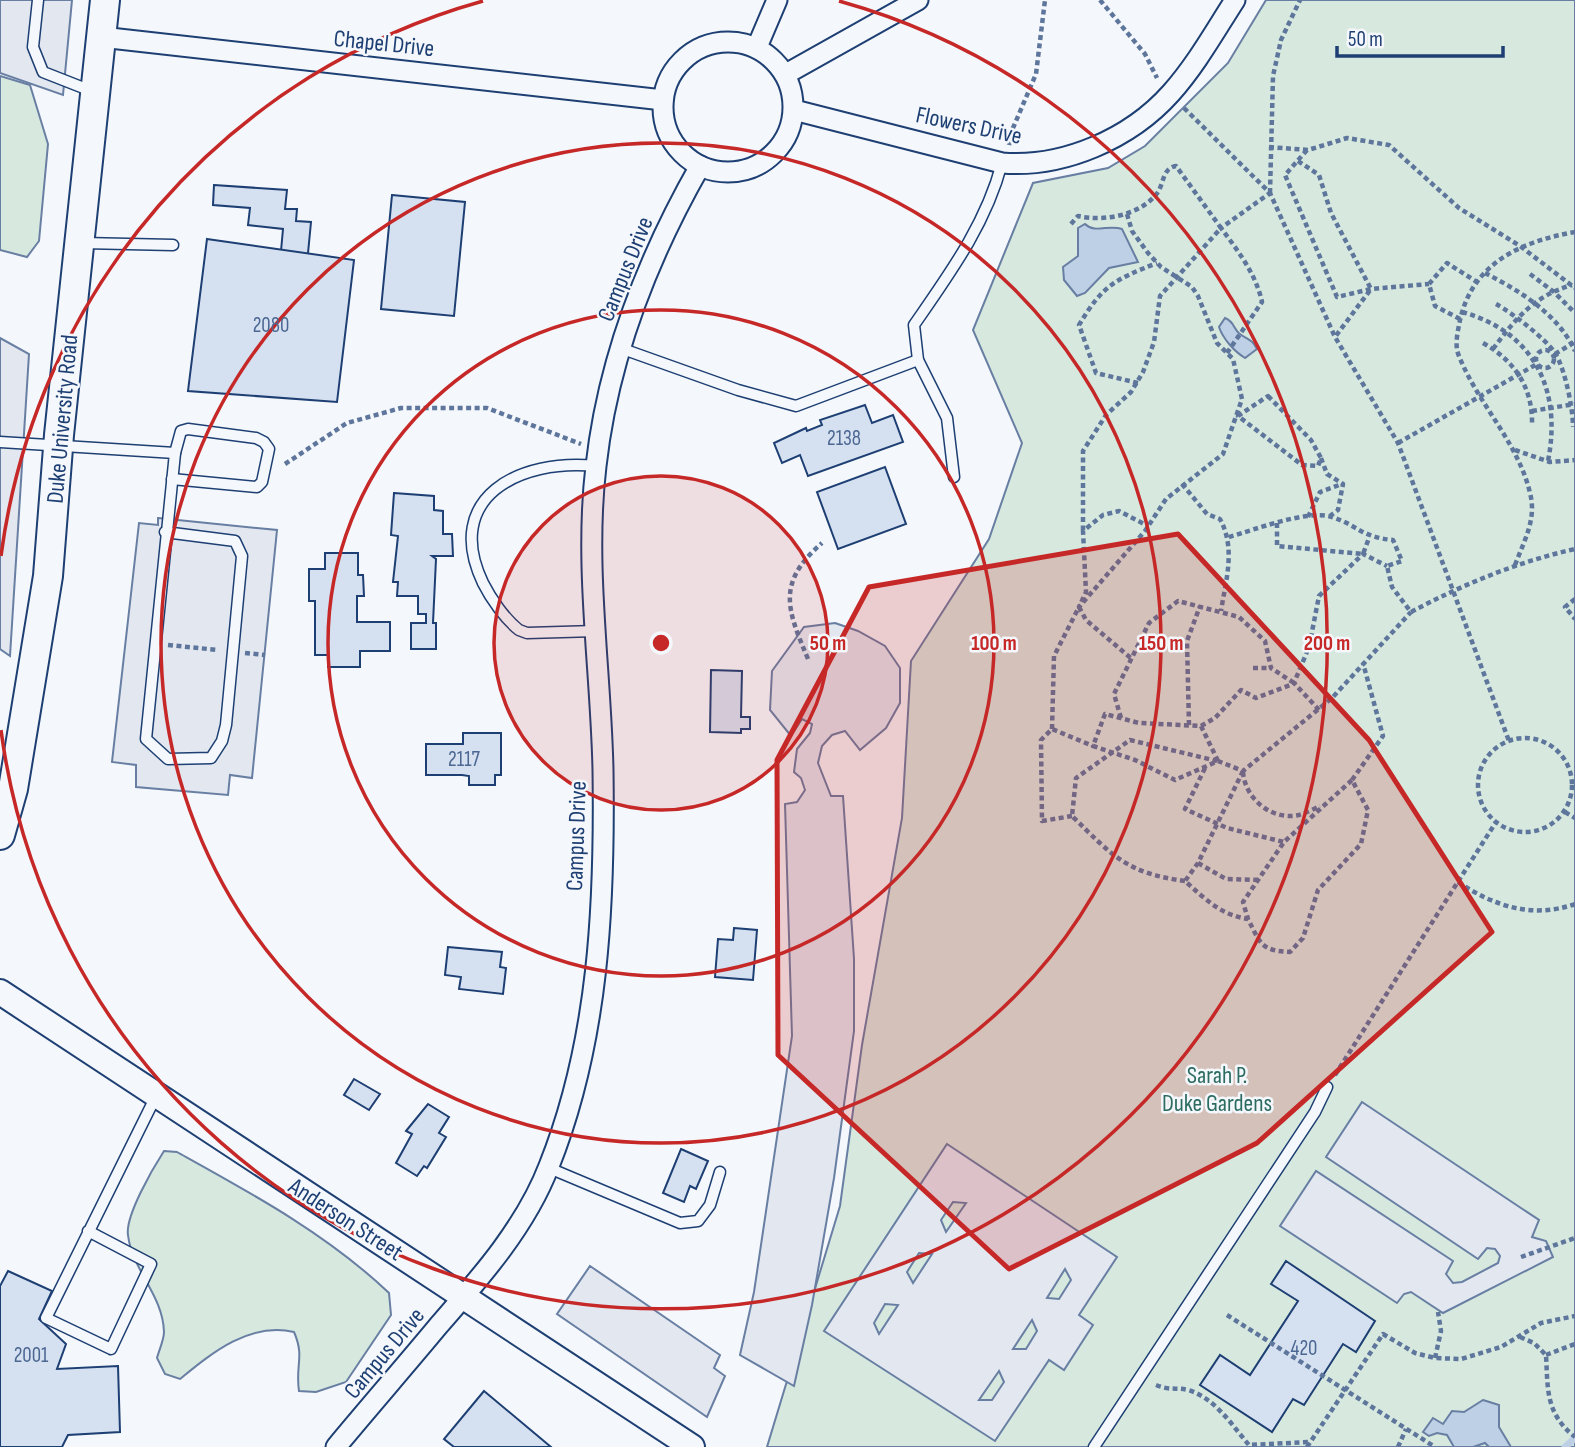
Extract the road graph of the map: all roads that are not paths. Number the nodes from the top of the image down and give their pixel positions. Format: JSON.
{"nodes":[{"id":1,"x":38,"y":0,"type":"edge"},
{"id":2,"x":104,"y":0,"type":"edge"},
{"id":3,"x":777,"y":0,"type":"edge"},
{"id":4,"x":918,"y":0,"type":"edge"},
{"id":5,"x":1235,"y":0,"type":"edge"},
{"id":6,"x":101,"y":37,"type":"junction"},
{"id":7,"x":757,"y":47,"type":"junction"},
{"id":8,"x":786,"y":74,"type":"junction"},
{"id":9,"x":95,"y":92,"type":"junction"},
{"id":10,"x":663,"y":100,"type":"junction"},
{"id":11,"x":794,"y":110,"type":"junction"},
{"id":12,"x":1006,"y":154,"type":"junction"},
{"id":13,"x":700,"y":166,"type":"junction"},
{"id":14,"x":79,"y":243,"type":"junction"},
{"id":15,"x":173,"y":245,"type":"dead end"},
{"id":16,"x":620,"y":348,"type":"junction"},
{"id":17,"x":918,"y":360,"type":"junction"},
{"id":18,"x":0,"y":442,"type":"edge"},
{"id":19,"x":58,"y":447,"type":"junction"},
{"id":20,"x":175,"y":453,"type":"junction"},
{"id":21,"x":596,"y":466,"type":"junction"},
{"id":22,"x":954,"y":477,"type":"dead end"},
{"id":23,"x":172,"y":479,"type":"junction"},
{"id":24,"x":165,"y":533,"type":"junction"},
{"id":25,"x":596,"y":631,"type":"junction"},
{"id":26,"x":0,"y":835,"type":"edge"},
{"id":27,"x":0,"y":992,"type":"edge"},
{"id":28,"x":1327,"y":1087,"type":"road end"},
{"id":29,"x":157,"y":1094,"type":"junction"},
{"id":30,"x":549,"y":1168,"type":"junction"},
{"id":31,"x":720,"y":1172,"type":"dead end"},
{"id":32,"x":89,"y":1231,"type":"junction"},
{"id":33,"x":464,"y":1297,"type":"junction"},
{"id":34,"x":336,"y":1447,"type":"edge"},
{"id":35,"x":692,"y":1447,"type":"edge"},
{"id":36,"x":1094,"y":1447,"type":"edge"}],
"edges":[{"from":1,"to":9,"type":"lane"},
{"from":2,"to":6,"type":"main road","name":"Duke University Road"},
{"from":3,"to":7,"type":"street"},
{"from":4,"to":8,"type":"street"},
{"from":5,"to":12,"type":"street","name":"Flowers Drive"},
{"from":6,"to":9,"type":"main road","name":"Duke University Road"},
{"from":6,"to":10,"type":"street","name":"Chapel Drive"},
{"from":7,"to":8,"type":"street"},
{"from":7,"to":10,"type":"street"},
{"from":8,"to":11,"type":"street"},
{"from":9,"to":14,"type":"main road","name":"Duke University Road"},
{"from":10,"to":13,"type":"street"},
{"from":11,"to":12,"type":"street","name":"Flowers Drive"},
{"from":11,"to":13,"type":"street"},
{"from":12,"to":17,"type":"lane"},
{"from":13,"to":16,"type":"street","name":"Campus Drive"},
{"from":14,"to":15,"type":"lane"},
{"from":14,"to":19,"type":"main road","name":"Duke University Road"},
{"from":16,"to":17,"type":"lane"},
{"from":16,"to":21,"type":"street","name":"Campus Drive"},
{"from":17,"to":22,"type":"lane"},
{"from":18,"to":19,"type":"lane"},
{"from":19,"to":20,"type":"lane"},
{"from":19,"to":26,"type":"main road","name":"Duke University Road"},
{"from":20,"to":23,"type":"lane"},
{"from":20,"to":23,"type":"lane"},
{"from":21,"to":25,"type":"street","name":"Campus Drive"},
{"from":21,"to":25,"type":"lane"},
{"from":23,"to":24,"type":"lane"},
{"from":24,"to":24,"type":"lane"},
{"from":25,"to":30,"type":"street","name":"Campus Drive"},
{"from":27,"to":29,"type":"street","name":"Anderson Street"},
{"from":28,"to":36,"type":"lane"},
{"from":29,"to":32,"type":"lane"},
{"from":29,"to":33,"type":"street","name":"Anderson Street"},
{"from":30,"to":31,"type":"lane"},
{"from":30,"to":33,"type":"street","name":"Campus Drive"},
{"from":32,"to":32,"type":"lane"},
{"from":33,"to":34,"type":"street","name":"Campus Drive"},
{"from":33,"to":35,"type":"street","name":"Anderson Street"}]}
